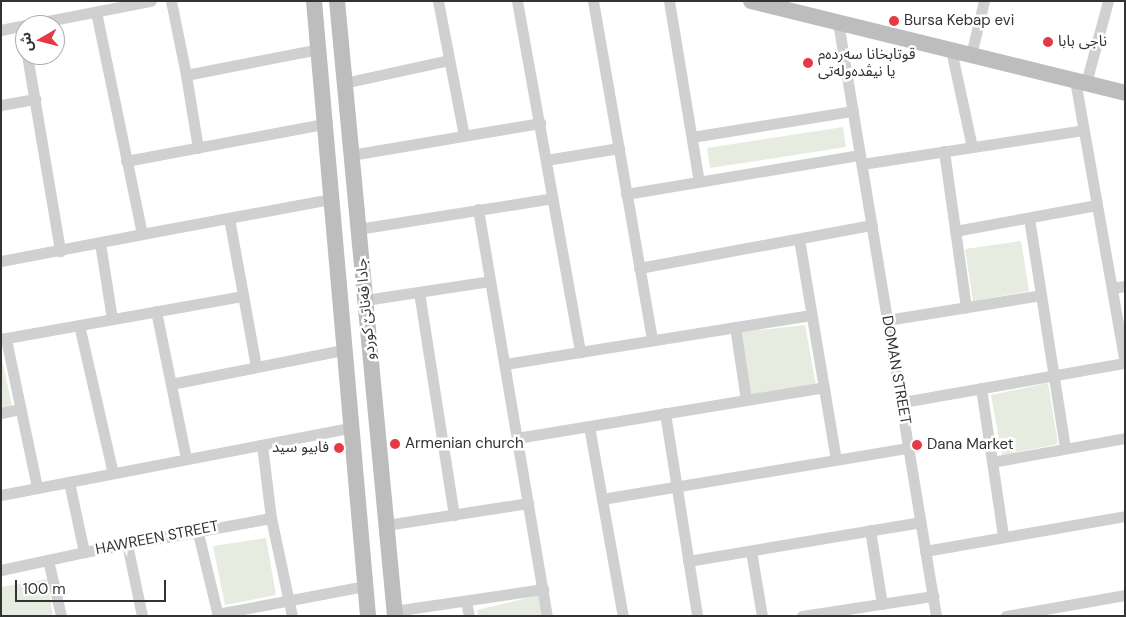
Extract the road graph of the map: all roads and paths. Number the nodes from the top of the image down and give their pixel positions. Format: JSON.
{"nodes":[{"id":1,"x":151,"y":1,"type":"edge"},
{"id":2,"x":171,"y":1,"type":"edge"},
{"id":3,"x":314,"y":1,"type":"edge"},
{"id":4,"x":337,"y":1,"type":"edge"},
{"id":5,"x":438,"y":1,"type":"edge"},
{"id":6,"x":517,"y":1,"type":"edge"},
{"id":7,"x":593,"y":1,"type":"edge"},
{"id":8,"x":669,"y":1,"type":"edge"},
{"id":9,"x":751,"y":1,"type":"edge"},
{"id":10,"x":984,"y":1,"type":"edge"},
{"id":11,"x":1108,"y":1,"type":"edge"},
{"id":12,"x":96,"y":12,"type":"junction"},
{"id":13,"x":65,"y":18,"type":"edge"},
{"id":14,"x":838,"y":22,"type":"junction"},
{"id":15,"x":15,"y":27,"type":"edge"},
{"id":16,"x":1,"y":30,"type":"edge"},
{"id":17,"x":319,"y":49,"type":"junction"},
{"id":18,"x":951,"y":50,"type":"junction"},
{"id":19,"x":971,"y":55,"type":"junction"},
{"id":20,"x":449,"y":60,"type":"junction"},
{"id":21,"x":30,"y":65,"type":"edge"},
{"id":22,"x":186,"y":76,"type":"junction"},
{"id":23,"x":1080,"y":82,"type":"junction"},
{"id":24,"x":344,"y":83,"type":"junction"},
{"id":25,"x":1125,"y":93,"type":"edge"},
{"id":26,"x":35,"y":99,"type":"junction"},
{"id":27,"x":1,"y":105,"type":"edge"},
{"id":28,"x":853,"y":112,"type":"junction"},
{"id":29,"x":323,"y":124,"type":"junction"},
{"id":30,"x":540,"y":124,"type":"junction"},
{"id":31,"x":1083,"y":130,"type":"junction"},
{"id":32,"x":464,"y":136,"type":"junction"},
{"id":33,"x":692,"y":137,"type":"junction"},
{"id":34,"x":972,"y":147,"type":"junction"},
{"id":35,"x":198,"y":148,"type":"junction"},
{"id":36,"x":618,"y":148,"type":"junction"},
{"id":37,"x":944,"y":151,"type":"junction"},
{"id":38,"x":351,"y":155,"type":"junction"},
{"id":39,"x":861,"y":159,"type":"junction"},
{"id":40,"x":546,"y":160,"type":"junction"},
{"id":41,"x":126,"y":161,"type":"junction"},
{"id":42,"x":699,"y":182,"type":"junction"},
{"id":43,"x":626,"y":194,"type":"junction"},
{"id":44,"x":553,"y":198,"type":"junction"},
{"id":45,"x":330,"y":199,"type":"junction"},
{"id":46,"x":1096,"y":205,"type":"junction"},
{"id":47,"x":478,"y":209,"type":"junction"},
{"id":48,"x":229,"y":218,"type":"junction"},
{"id":49,"x":1029,"y":218,"type":"junction"},
{"id":50,"x":872,"y":225,"type":"junction"},
{"id":51,"x":358,"y":229,"type":"junction"},
{"id":52,"x":955,"y":231,"type":"junction"},
{"id":53,"x":142,"y":234,"type":"junction"},
{"id":54,"x":799,"y":239,"type":"junction"},
{"id":55,"x":100,"y":243,"type":"junction"},
{"id":56,"x":60,"y":251,"type":"junction"},
{"id":57,"x":1,"y":261,"type":"edge"},
{"id":58,"x":639,"y":268,"type":"junction"},
{"id":59,"x":490,"y":281,"type":"junction"},
{"id":60,"x":1125,"y":286,"type":"edge"},
{"id":61,"x":1112,"y":288,"type":"junction"},
{"id":62,"x":419,"y":292,"type":"junction"},
{"id":63,"x":1041,"y":295,"type":"junction"},
{"id":64,"x":243,"y":296,"type":"junction"},
{"id":65,"x":365,"y":300,"type":"junction"},
{"id":66,"x":966,"y":307,"type":"junction"},
{"id":67,"x":156,"y":311,"type":"junction"},
{"id":68,"x":812,"y":315,"type":"junction"},
{"id":69,"x":112,"y":319,"type":"junction"},
{"id":70,"x":887,"y":320,"type":"junction"},
{"id":71,"x":80,"y":325,"type":"junction"},
{"id":72,"x":735,"y":327,"type":"junction"},
{"id":73,"x":3,"y":339,"type":"edge"},
{"id":74,"x":652,"y":340,"type":"junction"},
{"id":75,"x":343,"y":350,"type":"junction"},
{"id":76,"x":580,"y":352,"type":"junction"},
{"id":77,"x":1125,"y":363,"type":"edge"},
{"id":78,"x":505,"y":364,"type":"junction"},
{"id":79,"x":256,"y":367,"type":"junction"},
{"id":80,"x":1054,"y":376,"type":"junction"},
{"id":81,"x":171,"y":384,"type":"junction"},
{"id":82,"x":824,"y":387,"type":"junction"},
{"id":83,"x":981,"y":388,"type":"junction"},
{"id":84,"x":746,"y":400,"type":"junction"},
{"id":85,"x":903,"y":402,"type":"junction"},
{"id":86,"x":20,"y":409,"type":"junction"},
{"id":87,"x":1,"y":413,"type":"edge"},
{"id":88,"x":665,"y":413,"type":"junction"},
{"id":89,"x":589,"y":426,"type":"junction"},
{"id":90,"x":350,"y":428,"type":"junction"},
{"id":91,"x":517,"y":438,"type":"junction"},
{"id":92,"x":1125,"y":438,"type":"edge"},
{"id":93,"x":262,"y":444,"type":"junction"},
{"id":94,"x":908,"y":448,"type":"junction"},
{"id":95,"x":1065,"y":448,"type":"junction"},
{"id":96,"x":186,"y":459,"type":"junction"},
{"id":97,"x":836,"y":460,"type":"junction"},
{"id":98,"x":992,"y":462,"type":"junction"},
{"id":99,"x":114,"y":473,"type":"junction"},
{"id":100,"x":69,"y":482,"type":"junction"},
{"id":101,"x":675,"y":487,"type":"junction"},
{"id":102,"x":37,"y":488,"type":"junction"},
{"id":103,"x":1,"y":495,"type":"edge"},
{"id":104,"x":602,"y":499,"type":"junction"},
{"id":105,"x":528,"y":503,"type":"junction"},
{"id":106,"x":454,"y":514,"type":"junction"},
{"id":107,"x":1125,"y":516,"type":"edge"},
{"id":108,"x":271,"y":518,"type":"junction"},
{"id":109,"x":920,"y":522,"type":"junction"},
{"id":110,"x":386,"y":525,"type":"junction"},
{"id":111,"x":197,"y":529,"type":"junction"},
{"id":112,"x":870,"y":530,"type":"junction"},
{"id":113,"x":1003,"y":535,"type":"junction"},
{"id":114,"x":126,"y":544,"type":"junction"},
{"id":115,"x":751,"y":551,"type":"junction"},
{"id":116,"x":926,"y":551,"type":"junction"},
{"id":117,"x":84,"y":552,"type":"junction"},
{"id":118,"x":48,"y":560,"type":"junction"},
{"id":119,"x":688,"y":561,"type":"junction"},
{"id":120,"x":1,"y":570,"type":"edge"},
{"id":121,"x":365,"y":586,"type":"junction"},
{"id":122,"x":543,"y":589,"type":"junction"},
{"id":123,"x":1125,"y":595,"type":"edge"},
{"id":124,"x":933,"y":596,"type":"junction"},
{"id":125,"x":466,"y":600,"type":"junction"},
{"id":126,"x":290,"y":601,"type":"junction"},
{"id":127,"x":882,"y":604,"type":"junction"},
{"id":128,"x":394,"y":613,"type":"edge"},
{"id":129,"x":218,"y":615,"type":"edge"},
{"id":130,"x":61,"y":616,"type":"edge"},
{"id":131,"x":142,"y":616,"type":"edge"},
{"id":132,"x":292,"y":616,"type":"edge"},
{"id":133,"x":368,"y":616,"type":"edge"},
{"id":134,"x":469,"y":616,"type":"edge"},
{"id":135,"x":547,"y":616,"type":"edge"},
{"id":136,"x":622,"y":616,"type":"edge"},
{"id":137,"x":697,"y":616,"type":"edge"},
{"id":138,"x":762,"y":616,"type":"edge"},
{"id":139,"x":802,"y":616,"type":"edge"},
{"id":140,"x":936,"y":616,"type":"edge"},
{"id":141,"x":1006,"y":616,"type":"edge"}],
"edges":[{"from":1,"to":12,"type":"street"},
{"from":2,"to":22,"type":"street"},
{"from":3,"to":17,"type":"street","name":"جادا قەناتێ کوردو"},
{"from":4,"to":24,"type":"street","name":"جادا قەناتێ کوردو"},
{"from":5,"to":20,"type":"street"},
{"from":6,"to":30,"type":"street"},
{"from":7,"to":36,"type":"street"},
{"from":8,"to":33,"type":"street"},
{"from":9,"to":14,"type":"street"},
{"from":10,"to":19,"type":"street"},
{"from":11,"to":23,"type":"street"},
{"from":12,"to":13,"type":"street"},
{"from":12,"to":41,"type":"street"},
{"from":14,"to":18,"type":"street"},
{"from":14,"to":28,"type":"street","name":"DOMAN STREET"},
{"from":15,"to":16,"type":"street"},
{"from":17,"to":22,"type":"street"},
{"from":17,"to":29,"type":"street","name":"جادا قەناتێ کوردو"},
{"from":18,"to":19,"type":"street"},
{"from":18,"to":34,"type":"street"},
{"from":19,"to":23,"type":"street"},
{"from":20,"to":24,"type":"street"},
{"from":20,"to":32,"type":"street"},
{"from":21,"to":26,"type":"street"},
{"from":22,"to":35,"type":"street"},
{"from":23,"to":25,"type":"street"},
{"from":23,"to":31,"type":"street"},
{"from":24,"to":38,"type":"street","name":"جادا قەناتێ کوردو"},
{"from":26,"to":27,"type":"street"},
{"from":26,"to":56,"type":"street"},
{"from":28,"to":33,"type":"street"},
{"from":28,"to":39,"type":"street","name":"DOMAN STREET"},
{"from":29,"to":35,"type":"street"},
{"from":29,"to":45,"type":"street","name":"جادا قەناتێ کوردو"},
{"from":30,"to":32,"type":"street"},
{"from":30,"to":40,"type":"street"},
{"from":31,"to":34,"type":"street"},
{"from":31,"to":46,"type":"street"},
{"from":32,"to":38,"type":"street"},
{"from":33,"to":42,"type":"street"},
{"from":34,"to":37,"type":"street"},
{"from":35,"to":41,"type":"street"},
{"from":36,"to":40,"type":"street"},
{"from":36,"to":43,"type":"street"},
{"from":37,"to":39,"type":"street"},
{"from":37,"to":52,"type":"street"},
{"from":38,"to":51,"type":"street","name":"جادا قەناتێ کوردو"},
{"from":39,"to":42,"type":"street"},
{"from":39,"to":50,"type":"street","name":"DOMAN STREET"},
{"from":40,"to":44,"type":"street"},
{"from":41,"to":53,"type":"street"},
{"from":42,"to":43,"type":"street"},
{"from":43,"to":58,"type":"street"},
{"from":44,"to":47,"type":"street"},
{"from":44,"to":76,"type":"street"},
{"from":45,"to":48,"type":"street"},
{"from":45,"to":75,"type":"street","name":"جادا قەناتێ کوردو"},
{"from":46,"to":49,"type":"street"},
{"from":46,"to":61,"type":"street"},
{"from":47,"to":51,"type":"street"},
{"from":47,"to":59,"type":"street"},
{"from":48,"to":53,"type":"street"},
{"from":48,"to":64,"type":"street"},
{"from":49,"to":52,"type":"street"},
{"from":49,"to":63,"type":"street"},
{"from":50,"to":54,"type":"street"},
{"from":50,"to":70,"type":"street","name":"DOMAN STREET"},
{"from":51,"to":65,"type":"street","name":"جادا قەناتێ کوردو"},
{"from":52,"to":66,"type":"street"},
{"from":53,"to":55,"type":"street"},
{"from":54,"to":58,"type":"street"},
{"from":54,"to":68,"type":"street"},
{"from":55,"to":56,"type":"street"},
{"from":55,"to":69,"type":"street"},
{"from":56,"to":57,"type":"street"},
{"from":58,"to":74,"type":"street"},
{"from":59,"to":62,"type":"street"},
{"from":59,"to":78,"type":"street"},
{"from":60,"to":61,"type":"street"},
{"from":61,"to":77,"type":"street"},
{"from":62,"to":65,"type":"street"},
{"from":62,"to":106,"type":"street"},
{"from":63,"to":66,"type":"street"},
{"from":63,"to":80,"type":"street"},
{"from":64,"to":67,"type":"street"},
{"from":64,"to":79,"type":"street"},
{"from":65,"to":110,"type":"street","name":"جادا قەناتێ کوردو"},
{"from":66,"to":70,"type":"street"},
{"from":67,"to":69,"type":"street"},
{"from":67,"to":81,"type":"street"},
{"from":68,"to":72,"type":"street"},
{"from":68,"to":82,"type":"street"},
{"from":69,"to":71,"type":"street"},
{"from":70,"to":85,"type":"street","name":"DOMAN STREET"},
{"from":71,"to":73,"type":"street"},
{"from":71,"to":99,"type":"street"},
{"from":72,"to":74,"type":"street"},
{"from":72,"to":84,"type":"street"},
{"from":73,"to":86,"type":"street"},
{"from":74,"to":76,"type":"street"},
{"from":75,"to":79,"type":"street"},
{"from":75,"to":90,"type":"street","name":"جادا قەناتێ کوردو"},
{"from":76,"to":78,"type":"street"},
{"from":77,"to":80,"type":"street"},
{"from":78,"to":91,"type":"street"},
{"from":79,"to":81,"type":"street"},
{"from":80,"to":83,"type":"street"},
{"from":80,"to":95,"type":"street"},
{"from":81,"to":96,"type":"street"},
{"from":82,"to":84,"type":"street"},
{"from":82,"to":97,"type":"street"},
{"from":83,"to":85,"type":"street"},
{"from":83,"to":98,"type":"street"},
{"from":84,"to":88,"type":"street"},
{"from":85,"to":94,"type":"street","name":"DOMAN STREET"},
{"from":86,"to":87,"type":"street"},
{"from":86,"to":102,"type":"street"},
{"from":88,"to":89,"type":"street"},
{"from":88,"to":101,"type":"street"},
{"from":89,"to":91,"type":"street"},
{"from":89,"to":104,"type":"street"},
{"from":90,"to":93,"type":"street"},
{"from":90,"to":121,"type":"street","name":"جادا قەناتێ کوردو"},
{"from":91,"to":105,"type":"street"},
{"from":92,"to":95,"type":"street"},
{"from":93,"to":96,"type":"street"},
{"from":93,"to":108,"type":"street"},
{"from":94,"to":97,"type":"street"},
{"from":94,"to":109,"type":"street","name":"DOMAN STREET"},
{"from":95,"to":98,"type":"street"},
{"from":96,"to":99,"type":"street"},
{"from":97,"to":101,"type":"street"},
{"from":98,"to":113,"type":"street"},
{"from":99,"to":100,"type":"street"},
{"from":100,"to":102,"type":"street"},
{"from":100,"to":117,"type":"street","name":"HAWREEN STREET"},
{"from":101,"to":104,"type":"street"},
{"from":101,"to":119,"type":"street"},
{"from":102,"to":103,"type":"street"},
{"from":104,"to":136,"type":"street"},
{"from":105,"to":106,"type":"street"},
{"from":105,"to":122,"type":"street"},
{"from":106,"to":110,"type":"street"},
{"from":107,"to":113,"type":"street"},
{"from":108,"to":111,"type":"street","name":"HAWREEN STREET"},
{"from":108,"to":126,"type":"street"},
{"from":109,"to":112,"type":"street"},
{"from":109,"to":116,"type":"street","name":"DOMAN STREET"},
{"from":110,"to":128,"type":"street","name":"جادا قەناتێ کوردو"},
{"from":111,"to":114,"type":"street","name":"HAWREEN STREET"},
{"from":111,"to":129,"type":"street"},
{"from":112,"to":115,"type":"street"},
{"from":112,"to":127,"type":"street"},
{"from":113,"to":116,"type":"street"},
{"from":114,"to":117,"type":"street","name":"HAWREEN STREET"},
{"from":114,"to":131,"type":"street"},
{"from":115,"to":119,"type":"street"},
{"from":115,"to":138,"type":"street"},
{"from":116,"to":124,"type":"street","name":"DOMAN STREET"},
{"from":117,"to":118,"type":"street"},
{"from":118,"to":120,"type":"street"},
{"from":118,"to":130,"type":"street"},
{"from":119,"to":137,"type":"street"},
{"from":121,"to":126,"type":"street"},
{"from":121,"to":133,"type":"street","name":"جادا قەناتێ کوردو"},
{"from":122,"to":125,"type":"street"},
{"from":122,"to":135,"type":"street"},
{"from":123,"to":141,"type":"street"},
{"from":124,"to":127,"type":"street"},
{"from":124,"to":140,"type":"street","name":"DOMAN STREET"},
{"from":125,"to":128,"type":"street"},
{"from":125,"to":134,"type":"street"},
{"from":126,"to":129,"type":"street"},
{"from":126,"to":132,"type":"street"},
{"from":127,"to":139,"type":"street"}]}
